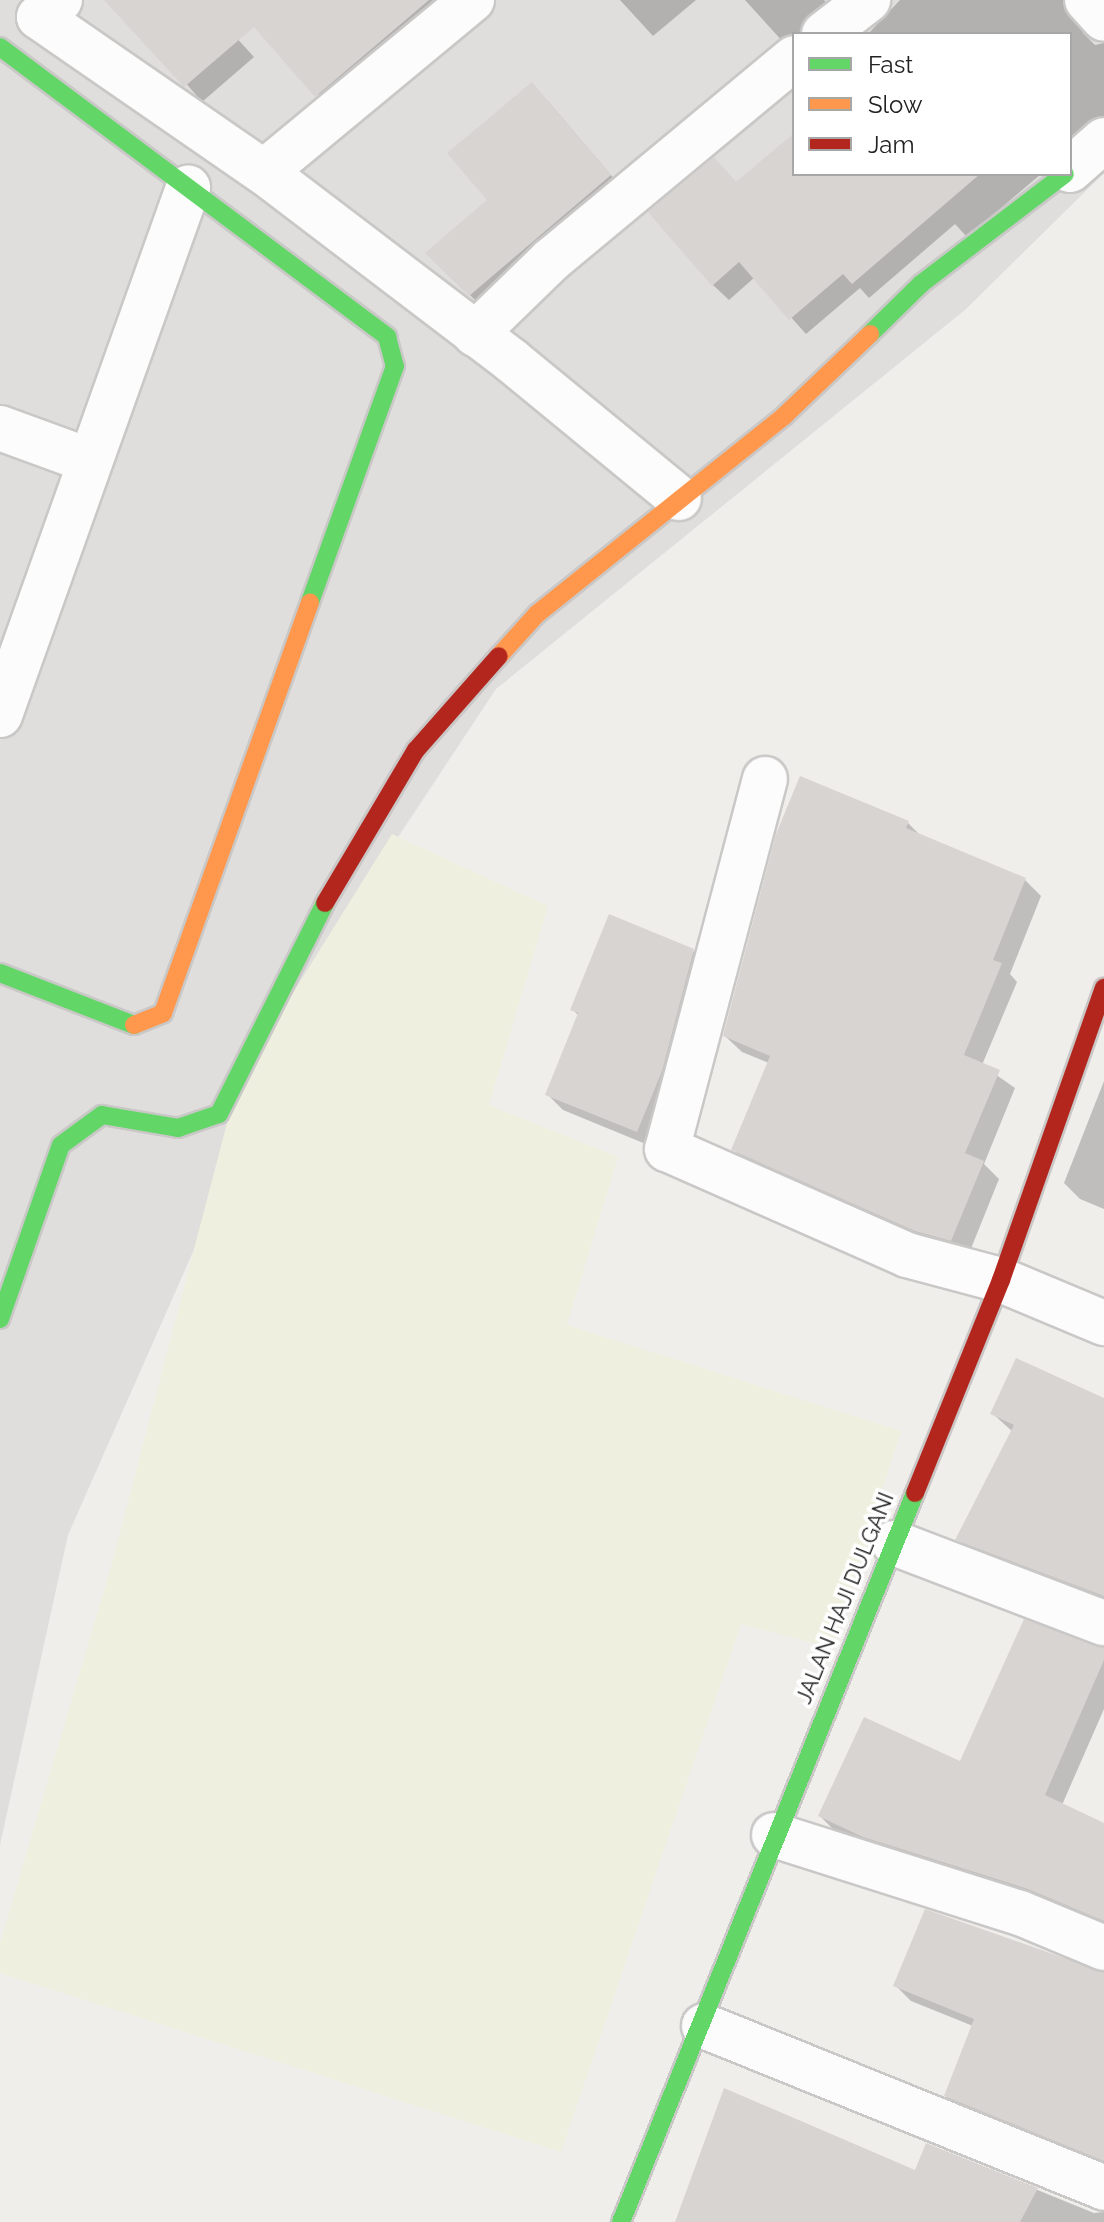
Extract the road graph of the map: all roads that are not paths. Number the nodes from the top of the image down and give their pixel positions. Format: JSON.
{"nodes":[{"id":1,"x":60,"y":0,"type":"edge"},
{"id":2,"x":472,"y":0,"type":"edge"},
{"id":3,"x":868,"y":0,"type":"edge"},
{"id":4,"x":1087,"y":0,"type":"edge"},
{"id":5,"x":1104,"y":19,"type":"edge"},
{"id":6,"x":827,"y":32,"type":"edge"},
{"id":7,"x":0,"y":47,"type":"edge"},
{"id":8,"x":792,"y":60,"type":"edge"},
{"id":9,"x":1104,"y":140,"type":"edge"},
{"id":10,"x":1072,"y":168,"type":"edge"},
{"id":11,"x":264,"y":172,"type":"junction"},
{"id":12,"x":1063,"y":176,"type":"edge"},
{"id":13,"x":188,"y":188,"type":"junction"},
{"id":14,"x":475,"y":334,"type":"junction"},
{"id":15,"x":0,"y":428,"type":"edge"},
{"id":16,"x":90,"y":461,"type":"junction"},
{"id":17,"x":679,"y":498,"type":"junction"},
{"id":18,"x":0,"y":715,"type":"edge"},
{"id":19,"x":765,"y":779,"type":"dead end"},
{"id":20,"x":0,"y":973,"type":"edge"},
{"id":21,"x":1104,"y":988,"type":"edge"},
{"id":22,"x":1001,"y":1280,"type":"junction"},
{"id":23,"x":0,"y":1319,"type":"edge"},
{"id":24,"x":1104,"y":1323,"type":"edge"},
{"id":25,"x":894,"y":1543,"type":"junction"},
{"id":26,"x":1104,"y":1623,"type":"edge"},
{"id":27,"x":774,"y":1835,"type":"junction"},
{"id":28,"x":1104,"y":1948,"type":"edge"},
{"id":29,"x":704,"y":2026,"type":"junction"},
{"id":30,"x":1104,"y":2188,"type":"edge"},
{"id":31,"x":621,"y":2222,"type":"edge"}],
"edges":[{"from":1,"to":11,"type":"street"},
{"from":2,"to":11,"type":"street"},
{"from":3,"to":6,"type":"street"},
{"from":4,"to":5,"type":"street"},
{"from":7,"to":13,"type":"street"},
{"from":8,"to":14,"type":"street"},
{"from":9,"to":10,"type":"street"},
{"from":11,"to":14,"type":"street"},
{"from":12,"to":17,"type":"street"},
{"from":13,"to":16,"type":"street"},
{"from":13,"to":20,"type":"street"},
{"from":14,"to":17,"type":"street"},
{"from":15,"to":16,"type":"street"},
{"from":16,"to":18,"type":"street"},
{"from":17,"to":23,"type":"street"},
{"from":19,"to":22,"type":"street"},
{"from":21,"to":22,"type":"street","name":"JALAN HAJI DULGANI"},
{"from":22,"to":24,"type":"street"},
{"from":22,"to":25,"type":"street","name":"JALAN HAJI DULGANI"},
{"from":25,"to":26,"type":"street"},
{"from":25,"to":27,"type":"street","name":"JALAN HAJI DULGANI"},
{"from":27,"to":28,"type":"street"},
{"from":27,"to":29,"type":"street","name":"JALAN HAJI DULGANI"},
{"from":29,"to":30,"type":"street"},
{"from":29,"to":31,"type":"street","name":"JALAN HAJI DULGANI"}]}
